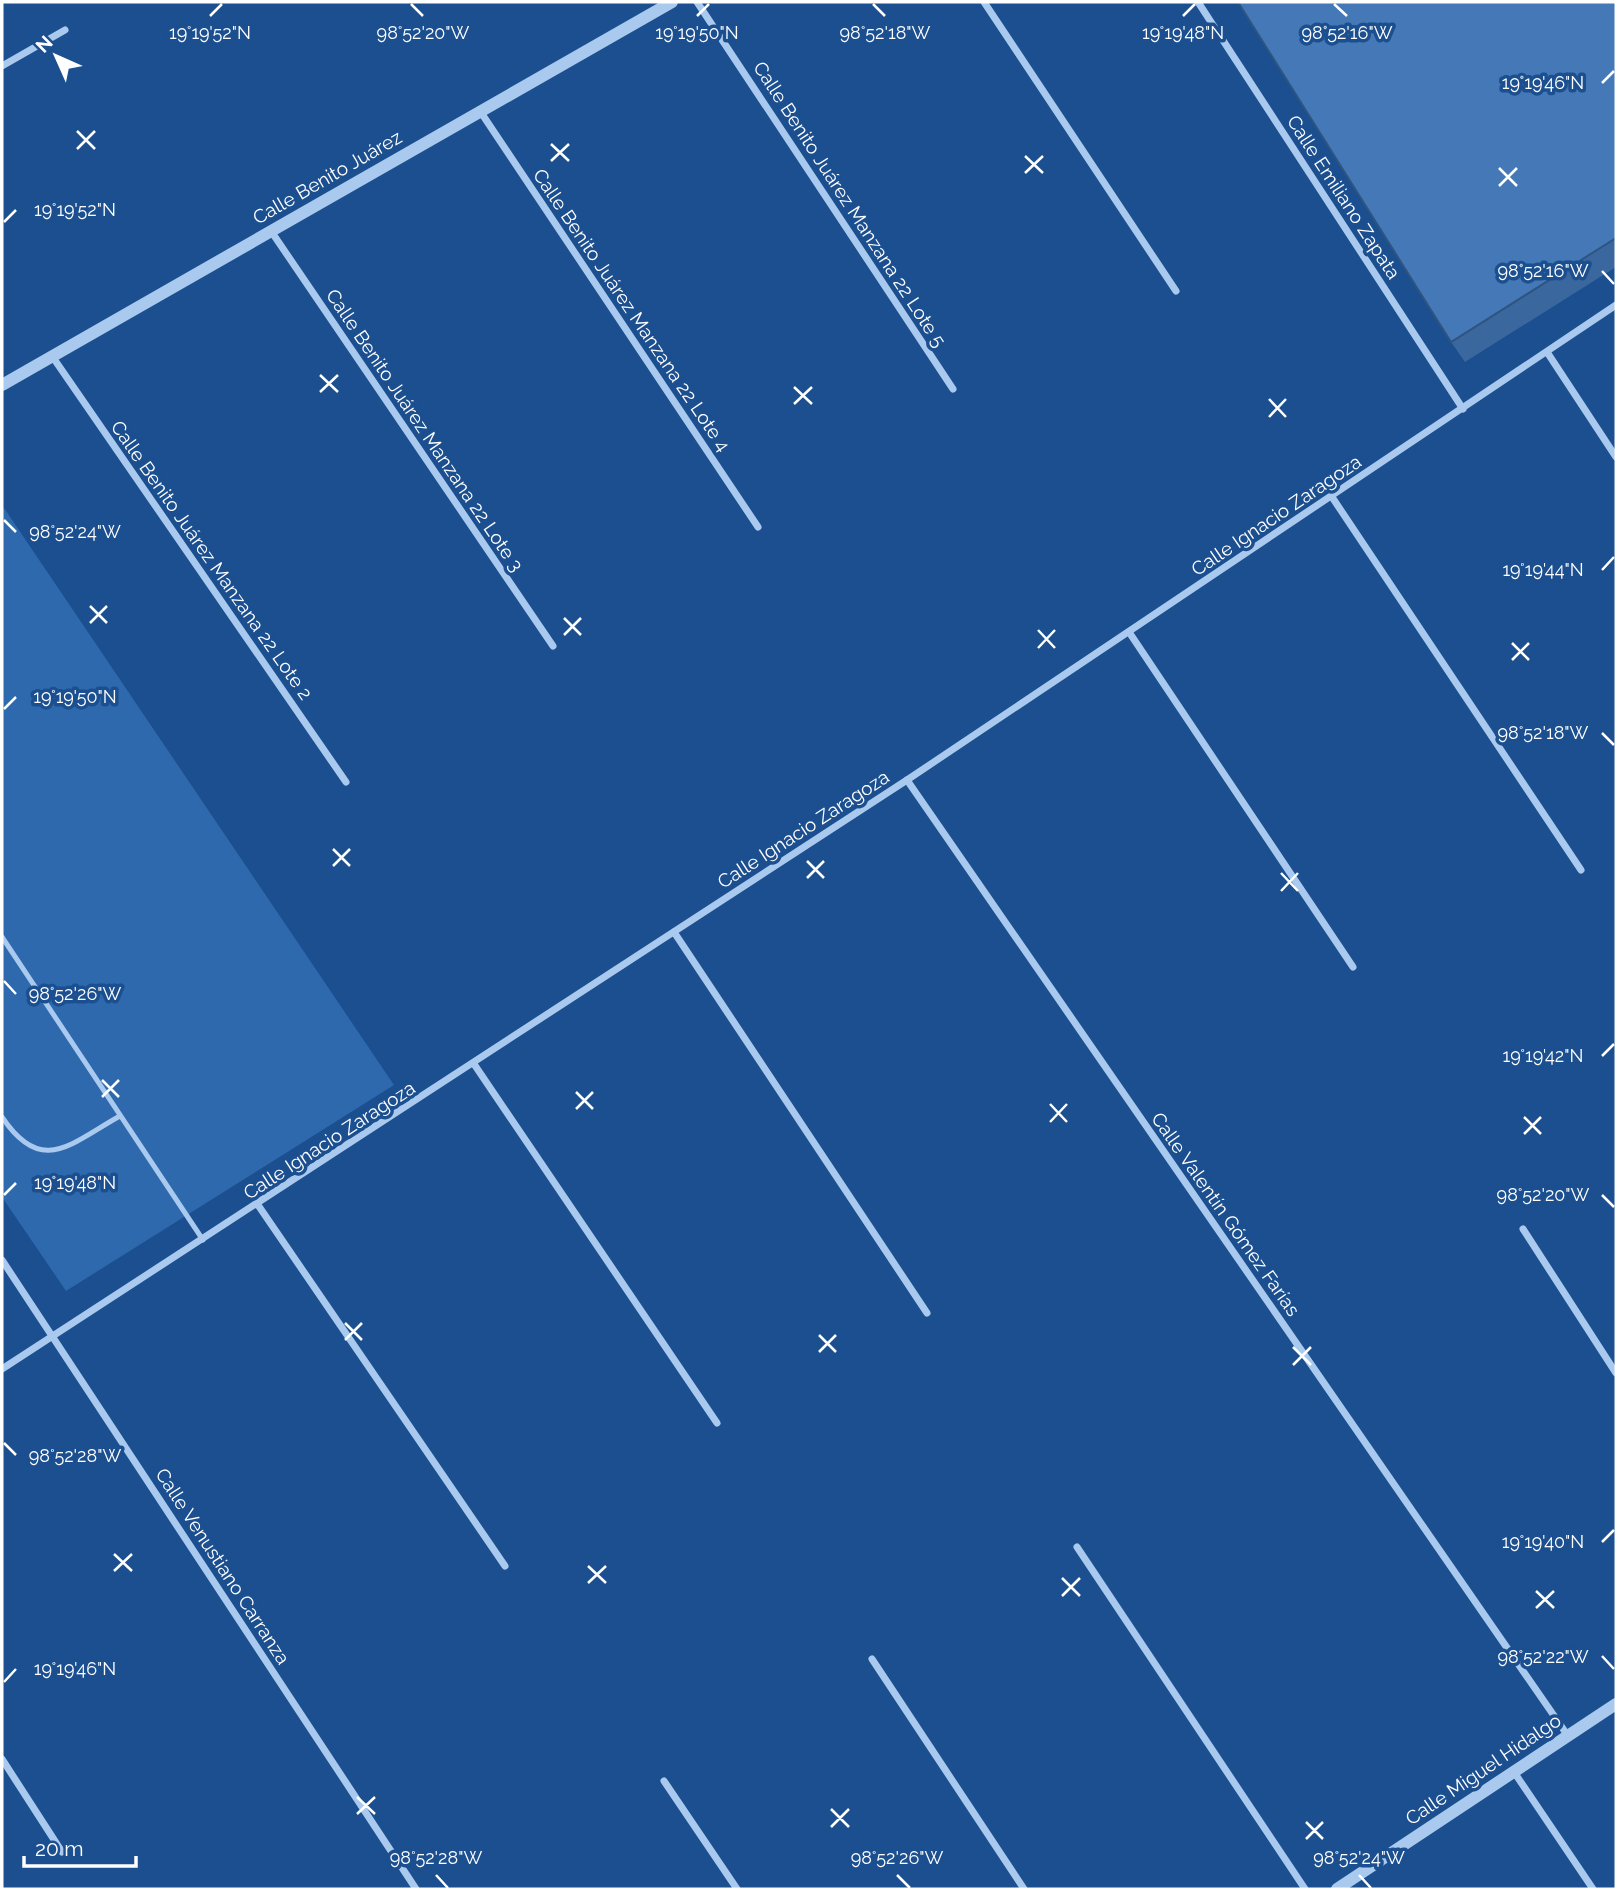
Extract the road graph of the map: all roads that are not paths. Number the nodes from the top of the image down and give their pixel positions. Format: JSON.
{"nodes":[{"id":1,"x":671,"y":2,"type":"edge"},
{"id":2,"x":698,"y":2,"type":"edge"},
{"id":3,"x":984,"y":2,"type":"edge"},
{"id":4,"x":1198,"y":2,"type":"edge"},
{"id":5,"x":65,"y":30,"type":"dead end"},
{"id":6,"x":2,"y":66,"type":"edge"},
{"id":7,"x":480,"y":111,"type":"junction"},
{"id":8,"x":271,"y":231,"type":"junction"},
{"id":9,"x":1176,"y":291,"type":"dead end"},
{"id":10,"x":1616,"y":305,"type":"edge"},
{"id":11,"x":1547,"y":352,"type":"junction"},
{"id":12,"x":52,"y":356,"type":"junction"},
{"id":13,"x":2,"y":385,"type":"edge"},
{"id":14,"x":953,"y":389,"type":"dead end"},
{"id":15,"x":1463,"y":409,"type":"junction"},
{"id":16,"x":1616,"y":457,"type":"edge"},
{"id":17,"x":1332,"y":497,"type":"junction"},
{"id":18,"x":758,"y":527,"type":"dead end"},
{"id":19,"x":1129,"y":632,"type":"junction"},
{"id":20,"x":553,"y":646,"type":"dead end"},
{"id":21,"x":907,"y":780,"type":"junction"},
{"id":22,"x":346,"y":782,"type":"dead end"},
{"id":23,"x":1581,"y":870,"type":"dead end"},
{"id":24,"x":674,"y":932,"type":"junction"},
{"id":25,"x":2,"y":937,"type":"edge"},
{"id":26,"x":1353,"y":967,"type":"dead end"},
{"id":27,"x":474,"y":1064,"type":"junction"},
{"id":28,"x":120,"y":1116,"type":"junction"},
{"id":29,"x":2,"y":1118,"type":"edge"},
{"id":30,"x":258,"y":1205,"type":"junction"},
{"id":31,"x":1523,"y":1229,"type":"dead end"},
{"id":32,"x":203,"y":1240,"type":"junction"},
{"id":33,"x":2,"y":1260,"type":"edge"},
{"id":34,"x":927,"y":1313,"type":"dead end"},
{"id":35,"x":52,"y":1334,"type":"junction"},
{"id":36,"x":2,"y":1369,"type":"edge"},
{"id":37,"x":1616,"y":1373,"type":"edge"},
{"id":38,"x":717,"y":1423,"type":"dead end"},
{"id":39,"x":1077,"y":1547,"type":"dead end"},
{"id":40,"x":505,"y":1566,"type":"dead end"},
{"id":41,"x":872,"y":1659,"type":"dead end"},
{"id":42,"x":1616,"y":1704,"type":"edge"},
{"id":43,"x":1568,"y":1736,"type":"junction"},
{"id":44,"x":2,"y":1759,"type":"edge"},
{"id":45,"x":1514,"y":1772,"type":"junction"},
{"id":46,"x":664,"y":1781,"type":"dead end"},
{"id":47,"x":62,"y":1852,"type":"dead end"},
{"id":48,"x":416,"y":1889,"type":"edge"},
{"id":49,"x":737,"y":1889,"type":"edge"},
{"id":50,"x":1024,"y":1889,"type":"edge"},
{"id":51,"x":1305,"y":1889,"type":"edge"},
{"id":52,"x":1337,"y":1889,"type":"edge"},
{"id":53,"x":1593,"y":1889,"type":"edge"}],
"edges":[{"from":1,"to":7,"type":"street","name":"Calle Benito Juárez"},
{"from":2,"to":14,"type":"street","name":"Calle Benito Juárez Manzana 22 Lote 5"},
{"from":3,"to":9,"type":"street"},
{"from":4,"to":15,"type":"street","name":"Calle Emiliano Zapata"},
{"from":5,"to":6,"type":"street"},
{"from":7,"to":8,"type":"street","name":"Calle Benito Juárez"},
{"from":7,"to":18,"type":"street","name":"Calle Benito Juárez Manzana 22 Lote 4"},
{"from":8,"to":12,"type":"street","name":"Calle Benito Juárez"},
{"from":8,"to":20,"type":"street","name":"Calle Benito Juárez Manzana 22 Lote 3"},
{"from":10,"to":11,"type":"street","name":"Calle Ignacio Zaragoza"},
{"from":11,"to":15,"type":"street","name":"Calle Ignacio Zaragoza"},
{"from":11,"to":16,"type":"street"},
{"from":12,"to":13,"type":"street","name":"Calle Benito Juárez"},
{"from":12,"to":22,"type":"street","name":"Calle Benito Juárez Manzana 22 Lote 2"},
{"from":15,"to":17,"type":"street","name":"Calle Ignacio Zaragoza"},
{"from":17,"to":19,"type":"street","name":"Calle Ignacio Zaragoza"},
{"from":17,"to":23,"type":"street"},
{"from":19,"to":21,"type":"street","name":"Calle Ignacio Zaragoza"},
{"from":19,"to":26,"type":"street"},
{"from":21,"to":24,"type":"street","name":"Calle Ignacio Zaragoza"},
{"from":21,"to":43,"type":"street","name":"Calle Valentín Gómez Farías"},
{"from":24,"to":27,"type":"street","name":"Calle Ignacio Zaragoza"},
{"from":24,"to":34,"type":"street"},
{"from":25,"to":28,"type":"lane"},
{"from":27,"to":30,"type":"street","name":"Calle Ignacio Zaragoza"},
{"from":27,"to":38,"type":"street"},
{"from":28,"to":29,"type":"lane"},
{"from":28,"to":32,"type":"lane"},
{"from":30,"to":32,"type":"street","name":"Calle Ignacio Zaragoza"},
{"from":30,"to":40,"type":"street"},
{"from":31,"to":37,"type":"street"},
{"from":32,"to":35,"type":"street","name":"Calle Ignacio Zaragoza"},
{"from":33,"to":35,"type":"street","name":"Calle Venustiano Carranza"},
{"from":35,"to":36,"type":"street","name":"Calle Ignacio Zaragoza"},
{"from":35,"to":48,"type":"street","name":"Calle Venustiano Carranza"},
{"from":39,"to":51,"type":"street"},
{"from":41,"to":50,"type":"street"},
{"from":42,"to":43,"type":"street","name":"Calle Miguel Hidalgo"},
{"from":43,"to":45,"type":"street","name":"Calle Miguel Hidalgo"},
{"from":44,"to":47,"type":"street"},
{"from":45,"to":52,"type":"street","name":"Calle Miguel Hidalgo"},
{"from":45,"to":53,"type":"street"},
{"from":46,"to":49,"type":"street"}]}
